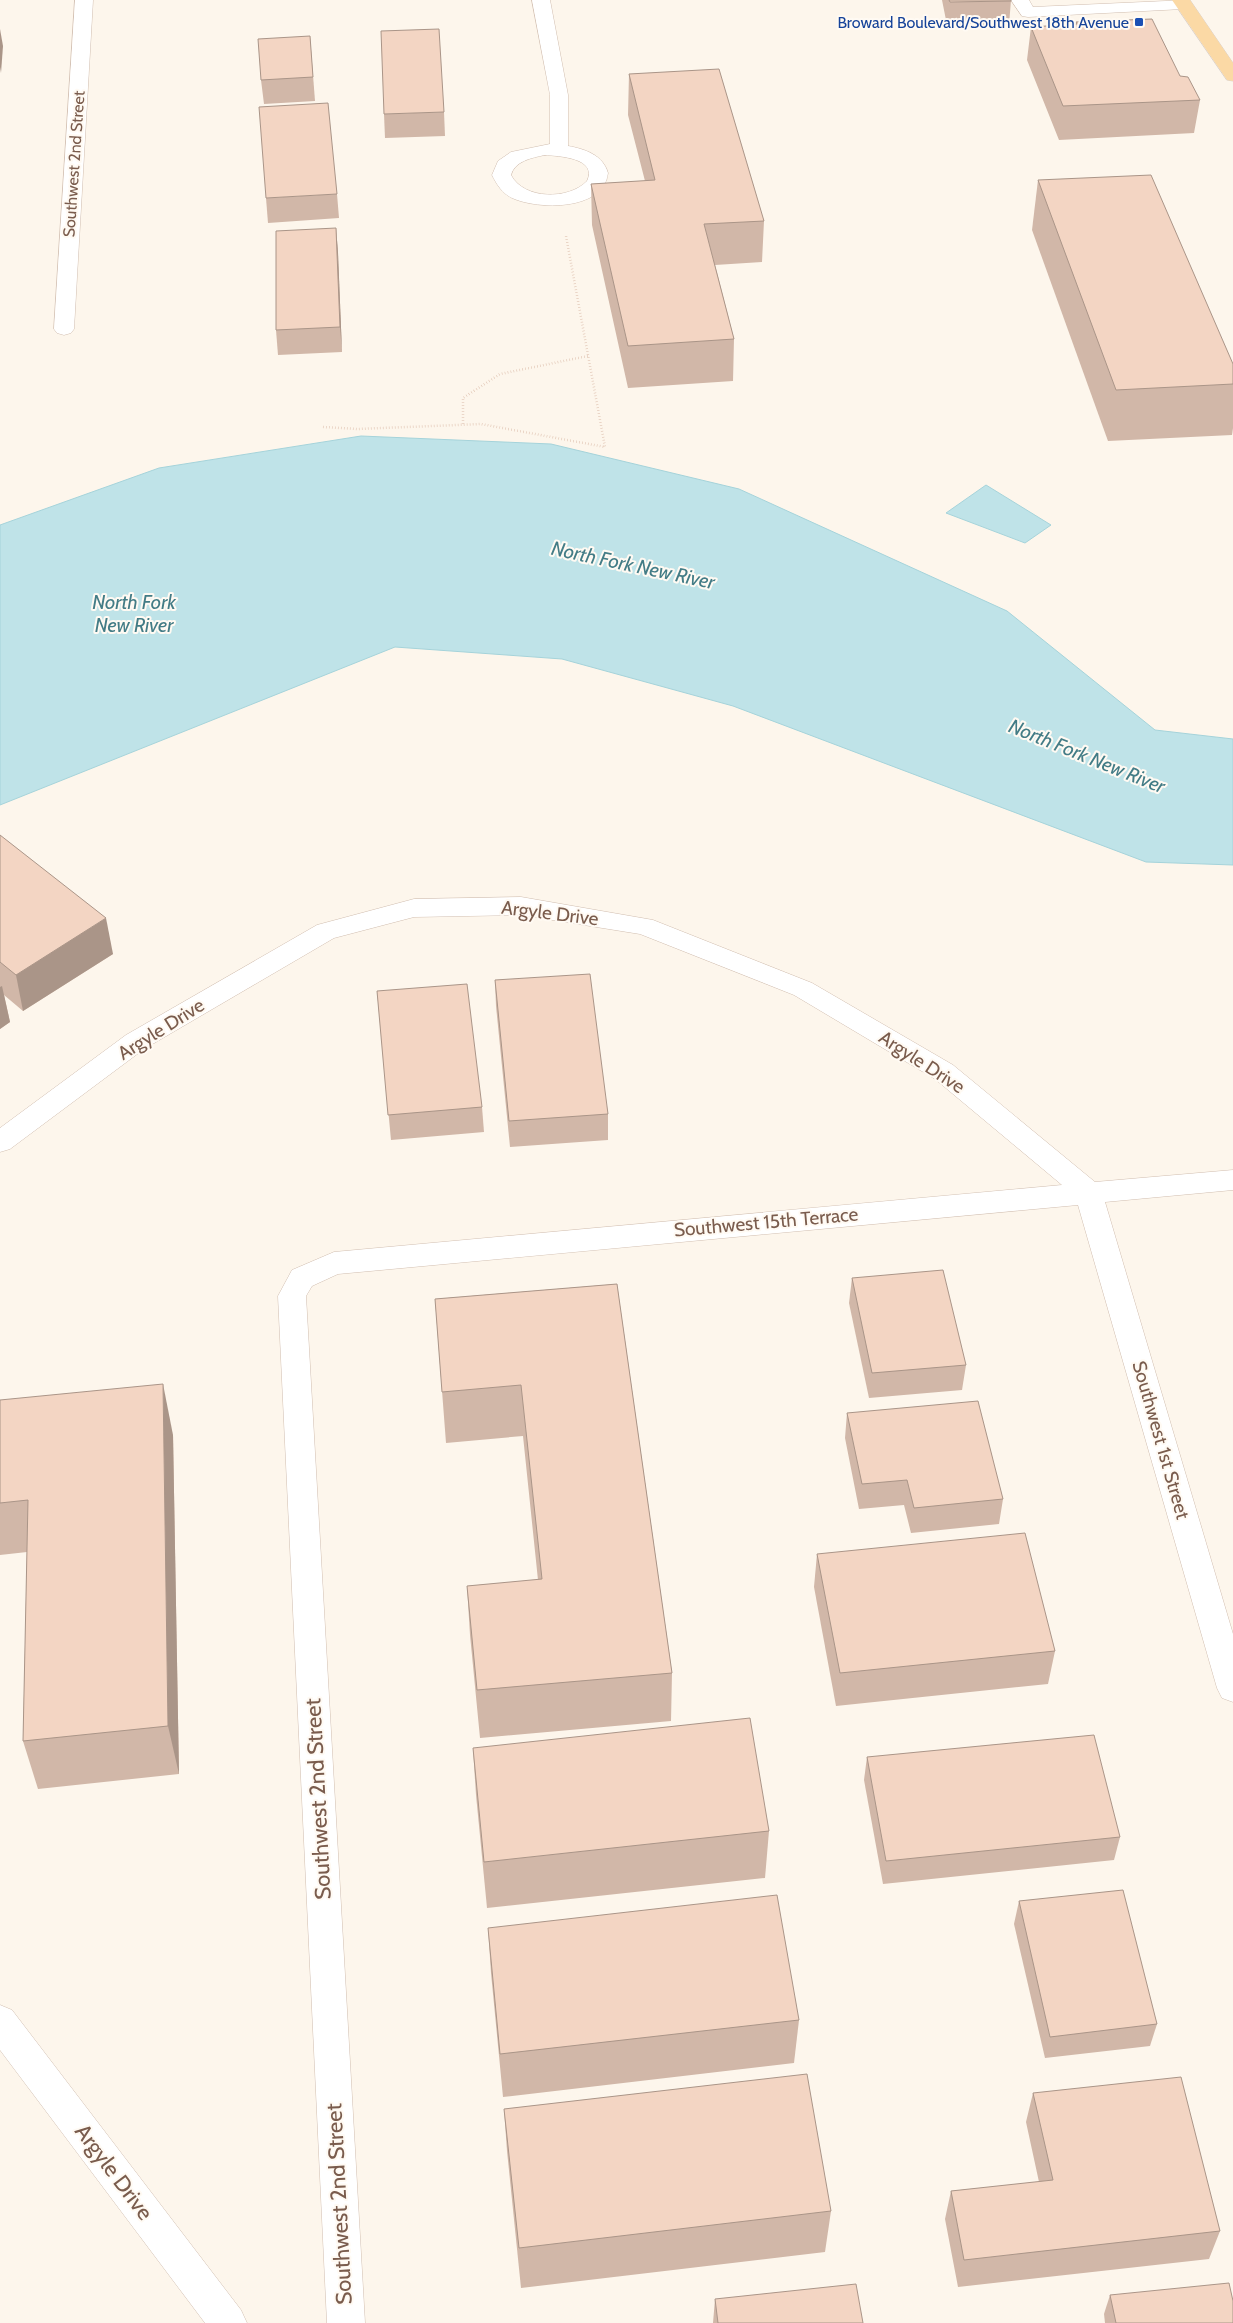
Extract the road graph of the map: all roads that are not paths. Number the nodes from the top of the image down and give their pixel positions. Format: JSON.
{"nodes":[{"id":1,"x":84,"y":0,"type":"edge"},
{"id":2,"x":542,"y":0,"type":"edge"},
{"id":3,"x":1020,"y":0,"type":"edge"},
{"id":4,"x":1182,"y":2,"type":"edge"},
{"id":5,"x":1233,"y":76,"type":"edge"},
{"id":6,"x":559,"y":150,"type":"junction"},
{"id":7,"x":64,"y":329,"type":"dead end"},
{"id":8,"x":0,"y":1142,"type":"edge"},
{"id":9,"x":1233,"y":1180,"type":"edge"},
{"id":10,"x":1088,"y":1192,"type":"junction"},
{"id":11,"x":302,"y":1278,"type":"joint"},
{"id":12,"x":1233,"y":1688,"type":"edge"},
{"id":13,"x":0,"y":2022,"type":"edge"},
{"id":14,"x":228,"y":2323,"type":"edge"},
{"id":15,"x":346,"y":2323,"type":"edge"}],
"edges":[{"from":1,"to":7,"type":"street","name":"Southwest 2nd Street"},
{"from":2,"to":6,"type":"street"},
{"from":3,"to":4,"type":"street"},
{"from":4,"to":5,"type":"main road"},
{"from":6,"to":6,"type":"street"},
{"from":8,"to":10,"type":"street","name":"Argyle Drive"},
{"from":9,"to":10,"type":"street","name":"Southwest 15th Terrace"},
{"from":10,"to":11,"type":"street","name":"Southwest 15th Terrace"},
{"from":10,"to":12,"type":"street","name":"Southwest 1st Street"},
{"from":11,"to":15,"type":"street","name":"Southwest 2nd Street"},
{"from":13,"to":14,"type":"street","name":"Argyle Drive"}]}
